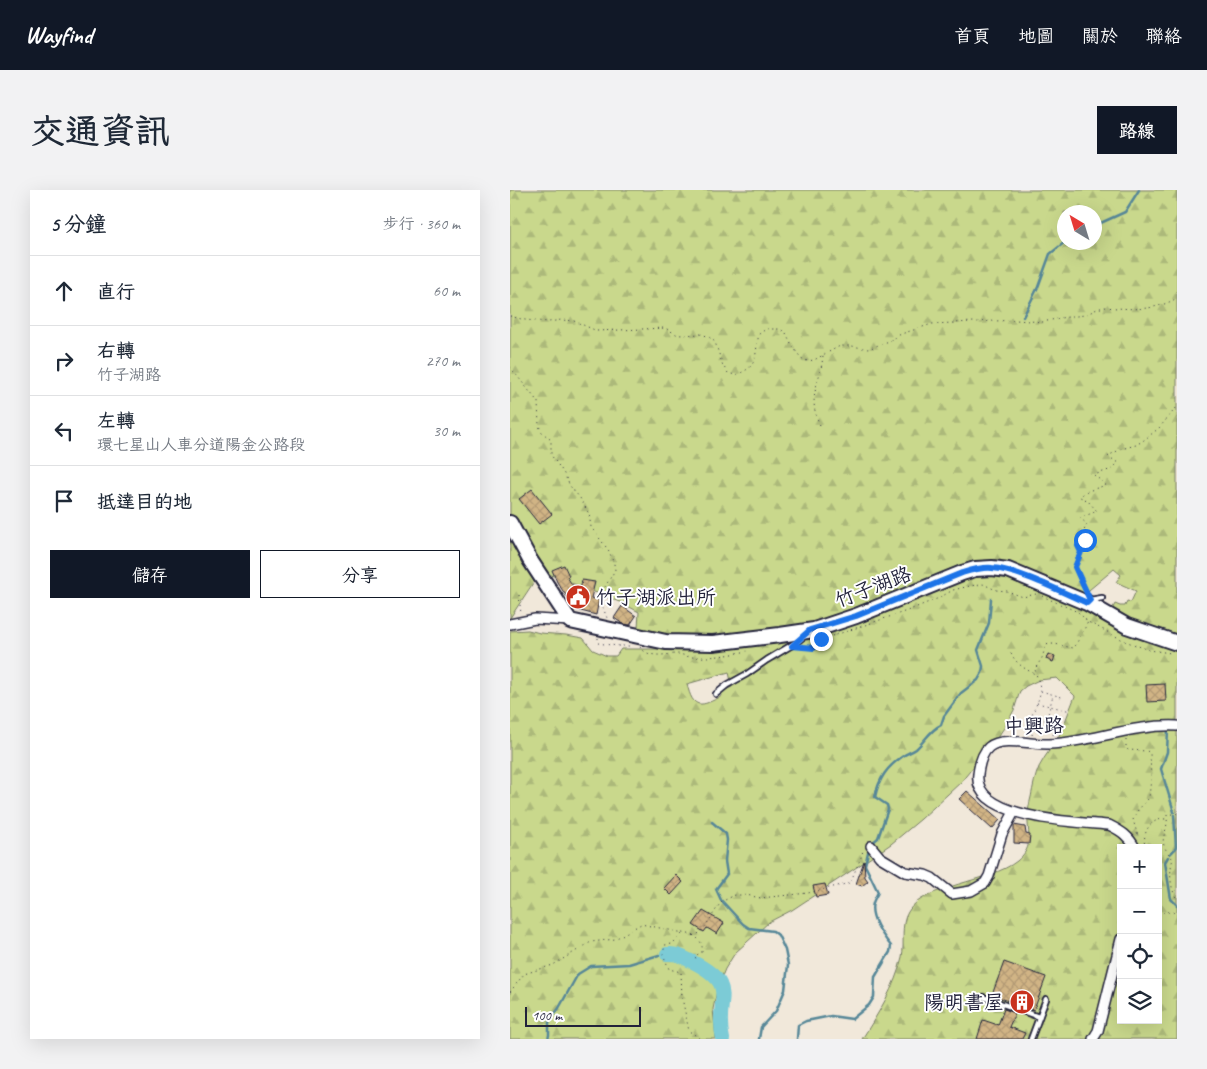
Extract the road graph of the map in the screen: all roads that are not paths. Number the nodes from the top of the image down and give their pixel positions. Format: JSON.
{"nodes":[{"id":1,"x":510,"y":523,"type":"edge"},
{"id":2,"x":1102,"y":598,"type":"dead end"},
{"id":3,"x":1089,"y":602,"type":"junction"},
{"id":4,"x":570,"y":621,"type":"junction"},
{"id":5,"x":510,"y":624,"type":"edge"},
{"id":6,"x":810,"y":630,"type":"junction"},
{"id":7,"x":1177,"y":643,"type":"edge"},
{"id":8,"x":716,"y":694,"type":"dead end"},
{"id":9,"x":1177,"y":726,"type":"edge"},
{"id":10,"x":1014,"y":812,"type":"junction"},
{"id":11,"x":1133,"y":844,"type":"edge"},
{"id":12,"x":869,"y":845,"type":"road end"},
{"id":13,"x":1117,"y":955,"type":"edge"},
{"id":14,"x":983,"y":997,"type":"dead end"},
{"id":15,"x":1046,"y":999,"type":"dead end"},
{"id":16,"x":1039,"y":1017,"type":"junction"},
{"id":17,"x":1031,"y":1039,"type":"edge"},
{"id":18,"x":1093,"y":1039,"type":"edge"}],
"edges":[{"from":1,"to":4,"type":"main road"},
{"from":2,"to":3,"type":"lane"},
{"from":3,"to":6,"type":"main road","name":"竹子湖路"},
{"from":3,"to":7,"type":"main road","name":"竹子湖路"},
{"from":4,"to":5,"type":"street","name":"竹子湖路"},
{"from":4,"to":6,"type":"main road","name":"竹子湖路"},
{"from":6,"to":8,"type":"lane"},
{"from":9,"to":10,"type":"street","name":"中興路"},
{"from":10,"to":11,"type":"street","name":"中興路"},
{"from":10,"to":12,"type":"street"},
{"from":13,"to":18,"type":"street"},
{"from":14,"to":16,"type":"lane"},
{"from":15,"to":16,"type":"lane"},
{"from":16,"to":17,"type":"lane"}]}
